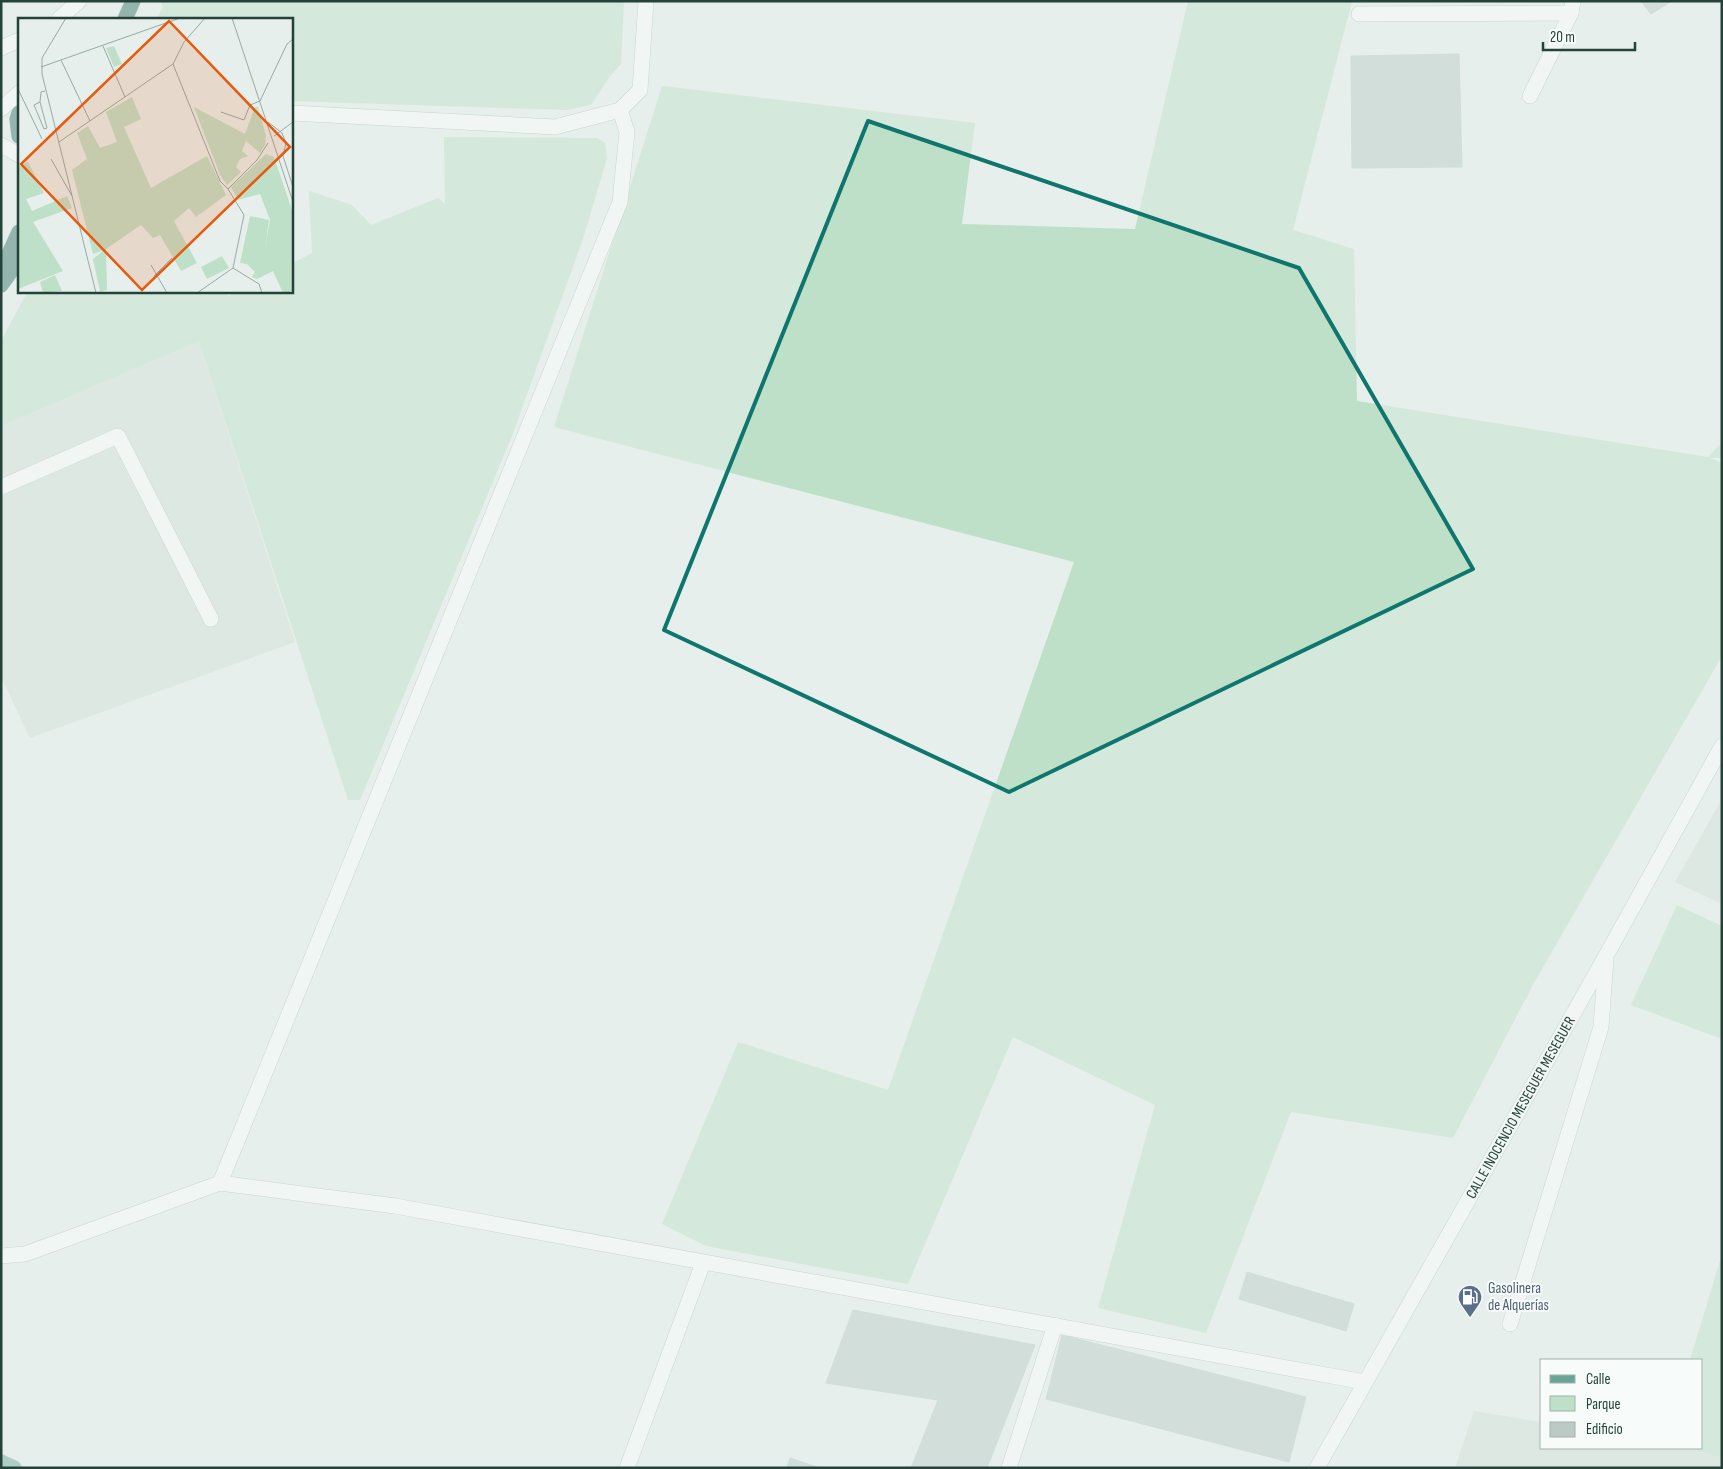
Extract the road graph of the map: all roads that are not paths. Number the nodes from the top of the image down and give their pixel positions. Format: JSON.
{"nodes":[{"id":1,"x":79,"y":1,"type":"edge"},
{"id":2,"x":646,"y":1,"type":"edge"},
{"id":3,"x":1572,"y":7,"type":"edge"},
{"id":4,"x":1359,"y":14,"type":"dead end"},
{"id":5,"x":60,"y":18,"type":"edge"},
{"id":6,"x":18,"y":40,"type":"edge"},
{"id":7,"x":1,"y":48,"type":"edge"},
{"id":8,"x":18,"y":94,"type":"edge"},
{"id":9,"x":1530,"y":96,"type":"dead end"},
{"id":10,"x":1,"y":109,"type":"edge"},
{"id":11,"x":620,"y":110,"type":"junction"},
{"id":12,"x":292,"y":113,"type":"edge"},
{"id":13,"x":1,"y":146,"type":"edge"},
{"id":14,"x":18,"y":154,"type":"edge"},
{"id":15,"x":18,"y":234,"type":"edge"},
{"id":16,"x":18,"y":261,"type":"edge"},
{"id":17,"x":1,"y":271,"type":"edge"},
{"id":18,"x":1,"y":285,"type":"edge"},
{"id":19,"x":1,"y":487,"type":"edge"},
{"id":20,"x":211,"y":620,"type":"dead end"},
{"id":21,"x":1722,"y":746,"type":"edge"},
{"id":22,"x":1606,"y":954,"type":"junction"},
{"id":23,"x":220,"y":1183,"type":"junction"},
{"id":24,"x":1,"y":1256,"type":"edge"},
{"id":25,"x":703,"y":1263,"type":"junction"},
{"id":26,"x":1510,"y":1324,"type":"dead end"},
{"id":27,"x":1055,"y":1325,"type":"junction"},
{"id":28,"x":1365,"y":1382,"type":"junction"},
{"id":29,"x":1,"y":1462,"type":"edge"},
{"id":30,"x":14,"y":1468,"type":"edge"},
{"id":31,"x":627,"y":1468,"type":"edge"},
{"id":32,"x":1009,"y":1468,"type":"edge"},
{"id":33,"x":1317,"y":1468,"type":"edge"}],
"edges":[{"from":1,"to":5,"type":"street"},
{"from":2,"to":11,"type":"street"},
{"from":3,"to":4,"type":"street"},
{"from":3,"to":9,"type":"street"},
{"from":6,"to":7,"type":"street"},
{"from":8,"to":10,"type":"street"},
{"from":11,"to":12,"type":"street"},
{"from":11,"to":23,"type":"street"},
{"from":13,"to":14,"type":"street"},
{"from":15,"to":17,"type":"highway"},
{"from":16,"to":18,"type":"highway"},
{"from":19,"to":20,"type":"street"},
{"from":21,"to":22,"type":"street","name":"CALLE INOCENCIO MESEGUER MESEGUER"},
{"from":22,"to":26,"type":"street"},
{"from":22,"to":28,"type":"street","name":"CALLE INOCENCIO MESEGUER MESEGUER"},
{"from":23,"to":24,"type":"street"},
{"from":23,"to":25,"type":"street"},
{"from":25,"to":27,"type":"street"},
{"from":25,"to":31,"type":"street"},
{"from":27,"to":28,"type":"street"},
{"from":27,"to":32,"type":"street"},
{"from":28,"to":33,"type":"street","name":"CALLE INOCENCIO MESEGUER MESEGUER"},
{"from":29,"to":30,"type":"main road"}]}
